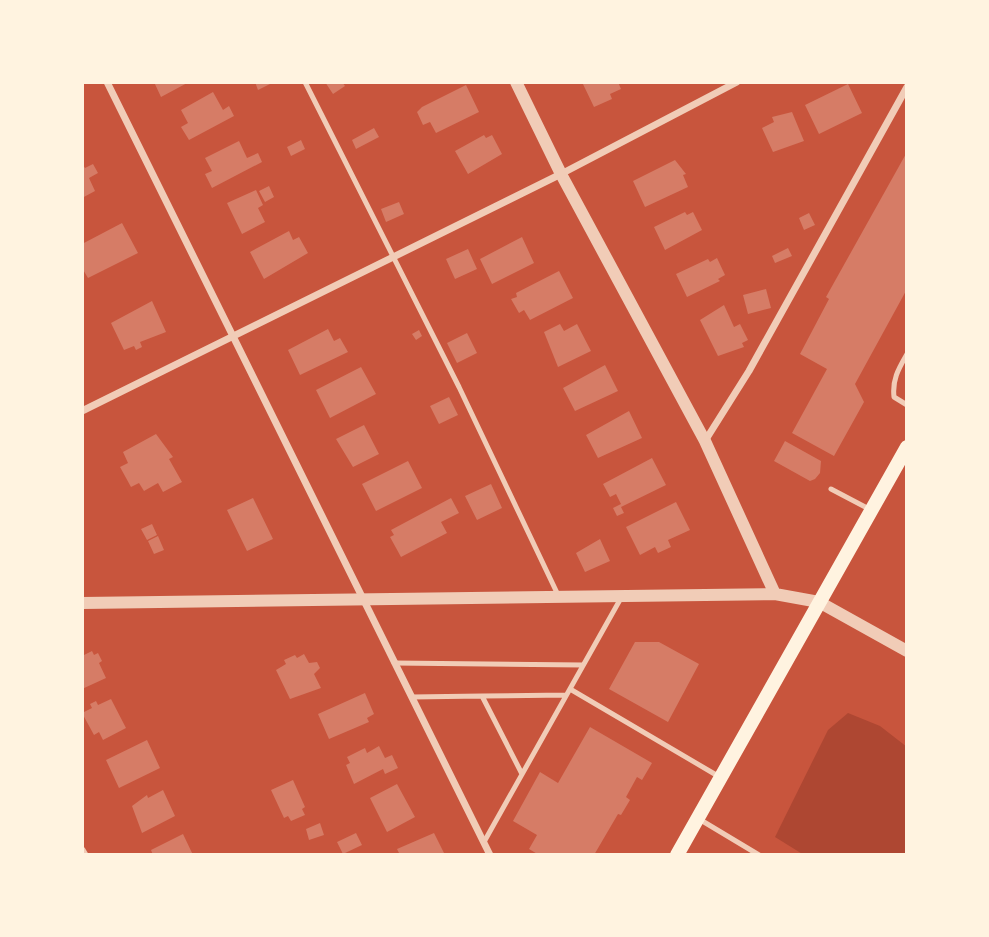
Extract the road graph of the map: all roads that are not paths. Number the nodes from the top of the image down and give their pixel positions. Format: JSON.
{"nodes":[{"id":1,"x":107,"y":82,"type":"edge"},
{"id":2,"x":305,"y":82,"type":"edge"},
{"id":3,"x":516,"y":82,"type":"edge"},
{"id":4,"x":737,"y":82,"type":"edge"},
{"id":5,"x":722,"y":86,"type":"edge"},
{"id":6,"x":907,"y":87,"type":"edge"},
{"id":7,"x":561,"y":174,"type":"junction"},
{"id":8,"x":393,"y":256,"type":"junction"},
{"id":9,"x":230,"y":336,"type":"junction"},
{"id":10,"x":907,"y":354,"type":"edge"},
{"id":11,"x":907,"y":405,"type":"edge"},
{"id":12,"x":82,"y":411,"type":"edge"},
{"id":13,"x":705,"y":441,"type":"junction"},
{"id":14,"x":907,"y":446,"type":"edge"},
{"id":15,"x":831,"y":489,"type":"dead end"},
{"id":16,"x":871,"y":510,"type":"junction"},
{"id":17,"x":775,"y":594,"type":"junction"},
{"id":18,"x":622,"y":596,"type":"junction"},
{"id":19,"x":559,"y":597,"type":"junction"},
{"id":20,"x":363,"y":600,"type":"junction"},
{"id":21,"x":819,"y":601,"type":"junction"},
{"id":22,"x":82,"y":603,"type":"edge"},
{"id":23,"x":907,"y":652,"type":"edge"},
{"id":24,"x":394,"y":663,"type":"junction"},
{"id":25,"x":583,"y":665,"type":"junction"},
{"id":26,"x":568,"y":692,"type":"junction"},
{"id":27,"x":482,"y":696,"type":"junction"},
{"id":28,"x":411,"y":697,"type":"junction"},
{"id":29,"x":522,"y":774,"type":"junction"},
{"id":30,"x":720,"y":778,"type":"junction"},
{"id":31,"x":698,"y":818,"type":"junction"},
{"id":32,"x":484,"y":842,"type":"junction"},
{"id":33,"x":82,"y":850,"type":"edge"},
{"id":34,"x":85,"y":855,"type":"edge"},
{"id":35,"x":490,"y":855,"type":"edge"},
{"id":36,"x":677,"y":855,"type":"edge"},
{"id":37,"x":759,"y":855,"type":"edge"}],
"edges":[{"from":1,"to":9,"type":"street"},
{"from":2,"to":8,"type":"lane"},
{"from":3,"to":7,"type":"street"},
{"from":4,"to":5,"type":"street"},
{"from":5,"to":7,"type":"street"},
{"from":6,"to":13,"type":"street"},
{"from":7,"to":8,"type":"street"},
{"from":7,"to":13,"type":"street"},
{"from":8,"to":9,"type":"street"},
{"from":8,"to":19,"type":"lane"},
{"from":9,"to":12,"type":"street"},
{"from":9,"to":20,"type":"street"},
{"from":10,"to":11,"type":"lane"},
{"from":13,"to":17,"type":"street"},
{"from":14,"to":16,"type":"main road"},
{"from":15,"to":16,"type":"lane"},
{"from":16,"to":21,"type":"main road"},
{"from":17,"to":18,"type":"street"},
{"from":17,"to":21,"type":"street"},
{"from":18,"to":19,"type":"street"},
{"from":18,"to":25,"type":"lane"},
{"from":19,"to":20,"type":"street"},
{"from":20,"to":22,"type":"street"},
{"from":20,"to":24,"type":"street"},
{"from":21,"to":23,"type":"street"},
{"from":21,"to":30,"type":"main road"},
{"from":24,"to":25,"type":"lane"},
{"from":24,"to":28,"type":"street"},
{"from":25,"to":26,"type":"lane"},
{"from":26,"to":27,"type":"lane"},
{"from":26,"to":29,"type":"lane"},
{"from":26,"to":30,"type":"lane"},
{"from":27,"to":28,"type":"lane"},
{"from":27,"to":29,"type":"lane"},
{"from":28,"to":32,"type":"street"},
{"from":29,"to":32,"type":"lane"},
{"from":30,"to":31,"type":"main road"},
{"from":31,"to":36,"type":"main road"},
{"from":31,"to":37,"type":"lane"},
{"from":32,"to":35,"type":"street"},
{"from":33,"to":34,"type":"street"}]}
